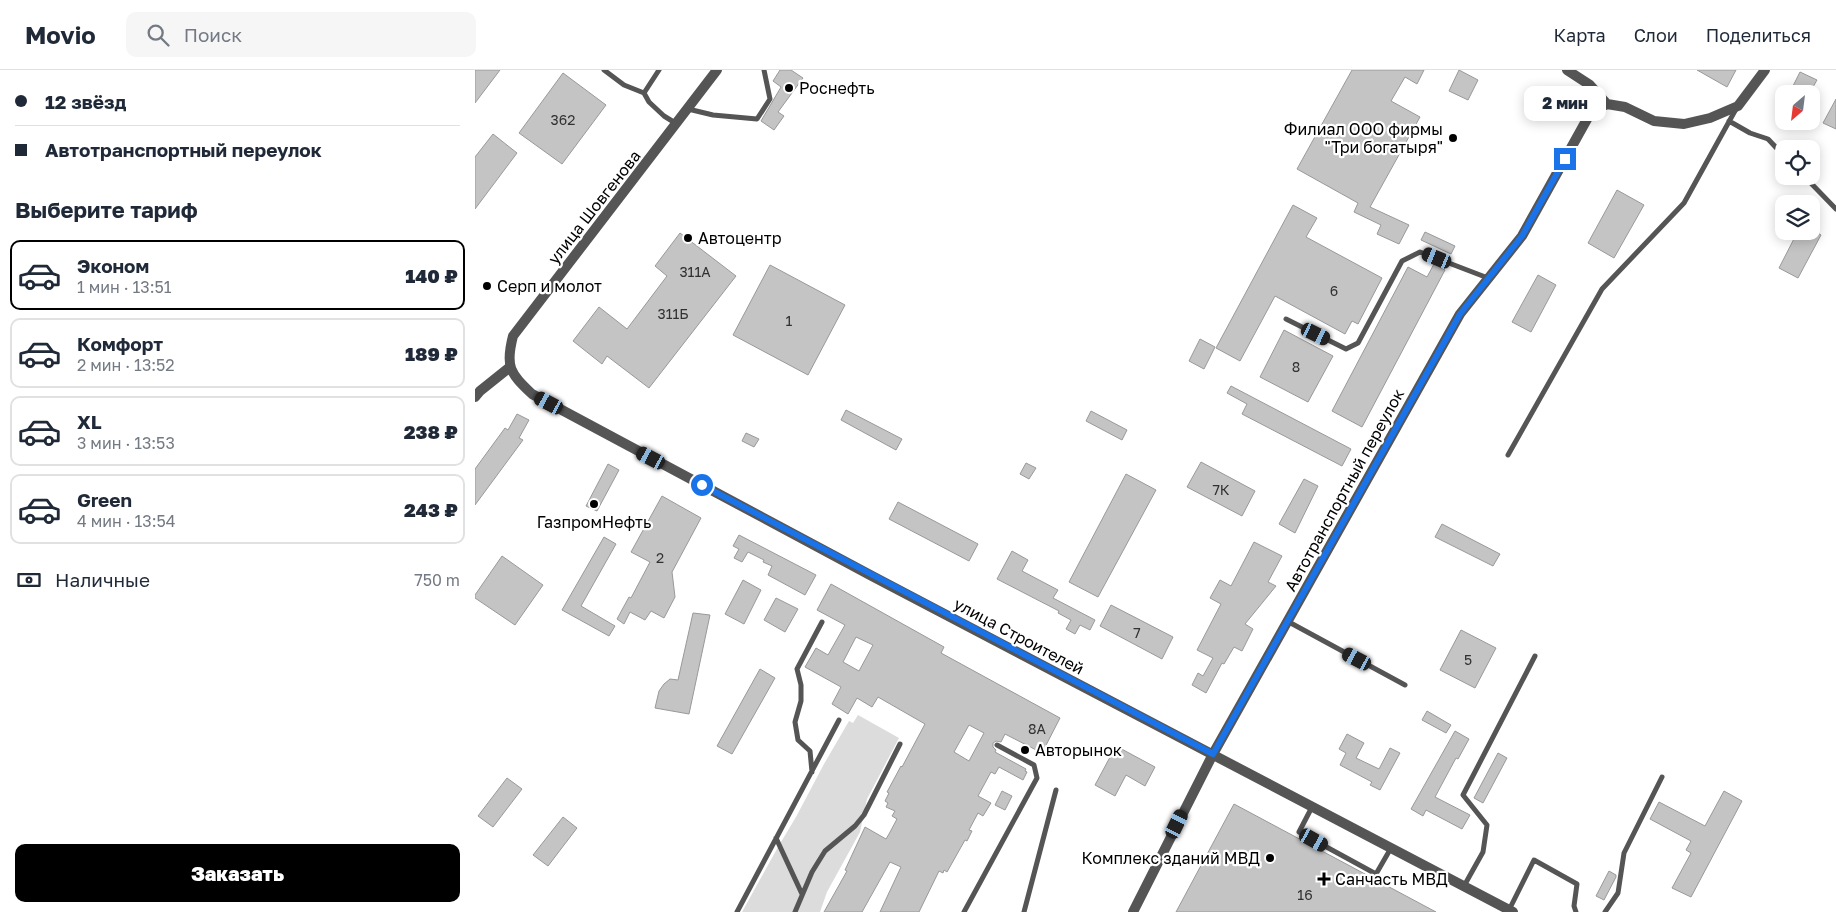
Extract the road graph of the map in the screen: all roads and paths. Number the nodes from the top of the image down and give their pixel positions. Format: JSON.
{"nodes":[{"id":1,"x":604,"y":70,"type":"edge"},
{"id":2,"x":659,"y":70,"type":"edge"},
{"id":3,"x":717,"y":70,"type":"edge"},
{"id":4,"x":764,"y":70,"type":"edge"},
{"id":5,"x":1567,"y":70,"type":"edge"},
{"id":6,"x":1765,"y":70,"type":"edge"},
{"id":7,"x":643,"y":93,"type":"junction"},
{"id":8,"x":1607,"y":104,"type":"junction"},
{"id":9,"x":1738,"y":106,"type":"junction"},
{"id":10,"x":688,"y":109,"type":"junction"},
{"id":11,"x":1729,"y":121,"type":"junction"},
{"id":12,"x":677,"y":124,"type":"junction"},
{"id":13,"x":1775,"y":146,"type":"edge"},
{"id":14,"x":1813,"y":185,"type":"edge"},
{"id":15,"x":1836,"y":209,"type":"edge"},
{"id":16,"x":1489,"y":278,"type":"junction"},
{"id":17,"x":1286,"y":319,"type":"dead end"},
{"id":18,"x":510,"y":368,"type":"junction"},
{"id":19,"x":475,"y":397,"type":"edge"},
{"id":20,"x":1508,"y":455,"type":"dead end"},
{"id":21,"x":1287,"y":621,"type":"junction"},
{"id":22,"x":822,"y":622,"type":"dead end"},
{"id":23,"x":1535,"y":656,"type":"dead end"},
{"id":24,"x":1405,"y":685,"type":"dead end"},
{"id":25,"x":839,"y":720,"type":"dead end"},
{"id":26,"x":900,"y":744,"type":"dead end"},
{"id":27,"x":997,"y":745,"type":"dead end"},
{"id":28,"x":1213,"y":754,"type":"junction"},
{"id":29,"x":812,"y":772,"type":"junction"},
{"id":30,"x":1662,"y":777,"type":"dead end"},
{"id":31,"x":1056,"y":790,"type":"dead end"},
{"id":32,"x":1312,"y":806,"type":"junction"},
{"id":33,"x":776,"y":838,"type":"junction"},
{"id":34,"x":1392,"y":848,"type":"junction"},
{"id":35,"x":1464,"y":886,"type":"junction"},
{"id":36,"x":802,"y":894,"type":"junction"},
{"id":37,"x":1511,"y":911,"type":"edge"},
{"id":38,"x":737,"y":912,"type":"edge"},
{"id":39,"x":795,"y":912,"type":"edge"},
{"id":40,"x":964,"y":912,"type":"edge"},
{"id":41,"x":1023,"y":912,"type":"edge"},
{"id":42,"x":1133,"y":912,"type":"edge"},
{"id":43,"x":1576,"y":912,"type":"edge"},
{"id":44,"x":1605,"y":912,"type":"edge"}],
"edges":[{"from":1,"to":7,"type":"lane"},
{"from":2,"to":7,"type":"lane"},
{"from":3,"to":10,"type":"street","name":"улица Шовгенова"},
{"from":4,"to":10,"type":"lane"},
{"from":5,"to":8,"type":"street"},
{"from":6,"to":9,"type":"street"},
{"from":7,"to":12,"type":"lane"},
{"from":8,"to":9,"type":"street"},
{"from":8,"to":16,"type":"street","name":"Автотранспортный переулок"},
{"from":9,"to":11,"type":"lane"},
{"from":10,"to":12,"type":"street","name":"улица Шовгенова"},
{"from":11,"to":13,"type":"lane"},
{"from":11,"to":20,"type":"lane"},
{"from":12,"to":18,"type":"street","name":"улица Шовгенова"},
{"from":14,"to":15,"type":"lane"},
{"from":16,"to":17,"type":"lane"},
{"from":16,"to":21,"type":"street","name":"Автотранспортный переулок"},
{"from":18,"to":19,"type":"street"},
{"from":18,"to":28,"type":"street","name":"улица Строителей"},
{"from":21,"to":24,"type":"lane"},
{"from":21,"to":28,"type":"street","name":"Автотранспортный переулок"},
{"from":22,"to":29,"type":"lane"},
{"from":23,"to":35,"type":"lane"},
{"from":25,"to":29,"type":"lane"},
{"from":26,"to":36,"type":"lane"},
{"from":27,"to":40,"type":"lane"},
{"from":28,"to":32,"type":"street","name":"улица Строителей"},
{"from":28,"to":42,"type":"street","name":"Автотранспортный переулок"},
{"from":29,"to":33,"type":"lane"},
{"from":30,"to":44,"type":"lane"},
{"from":31,"to":41,"type":"lane"},
{"from":32,"to":34,"type":"street","name":"улица Строителей"},
{"from":32,"to":34,"type":"lane"},
{"from":33,"to":36,"type":"lane"},
{"from":33,"to":38,"type":"lane"},
{"from":34,"to":35,"type":"street","name":"улица Строителей"},
{"from":35,"to":37,"type":"street","name":"улица Строителей"},
{"from":36,"to":39,"type":"lane"},
{"from":37,"to":43,"type":"lane"}]}
